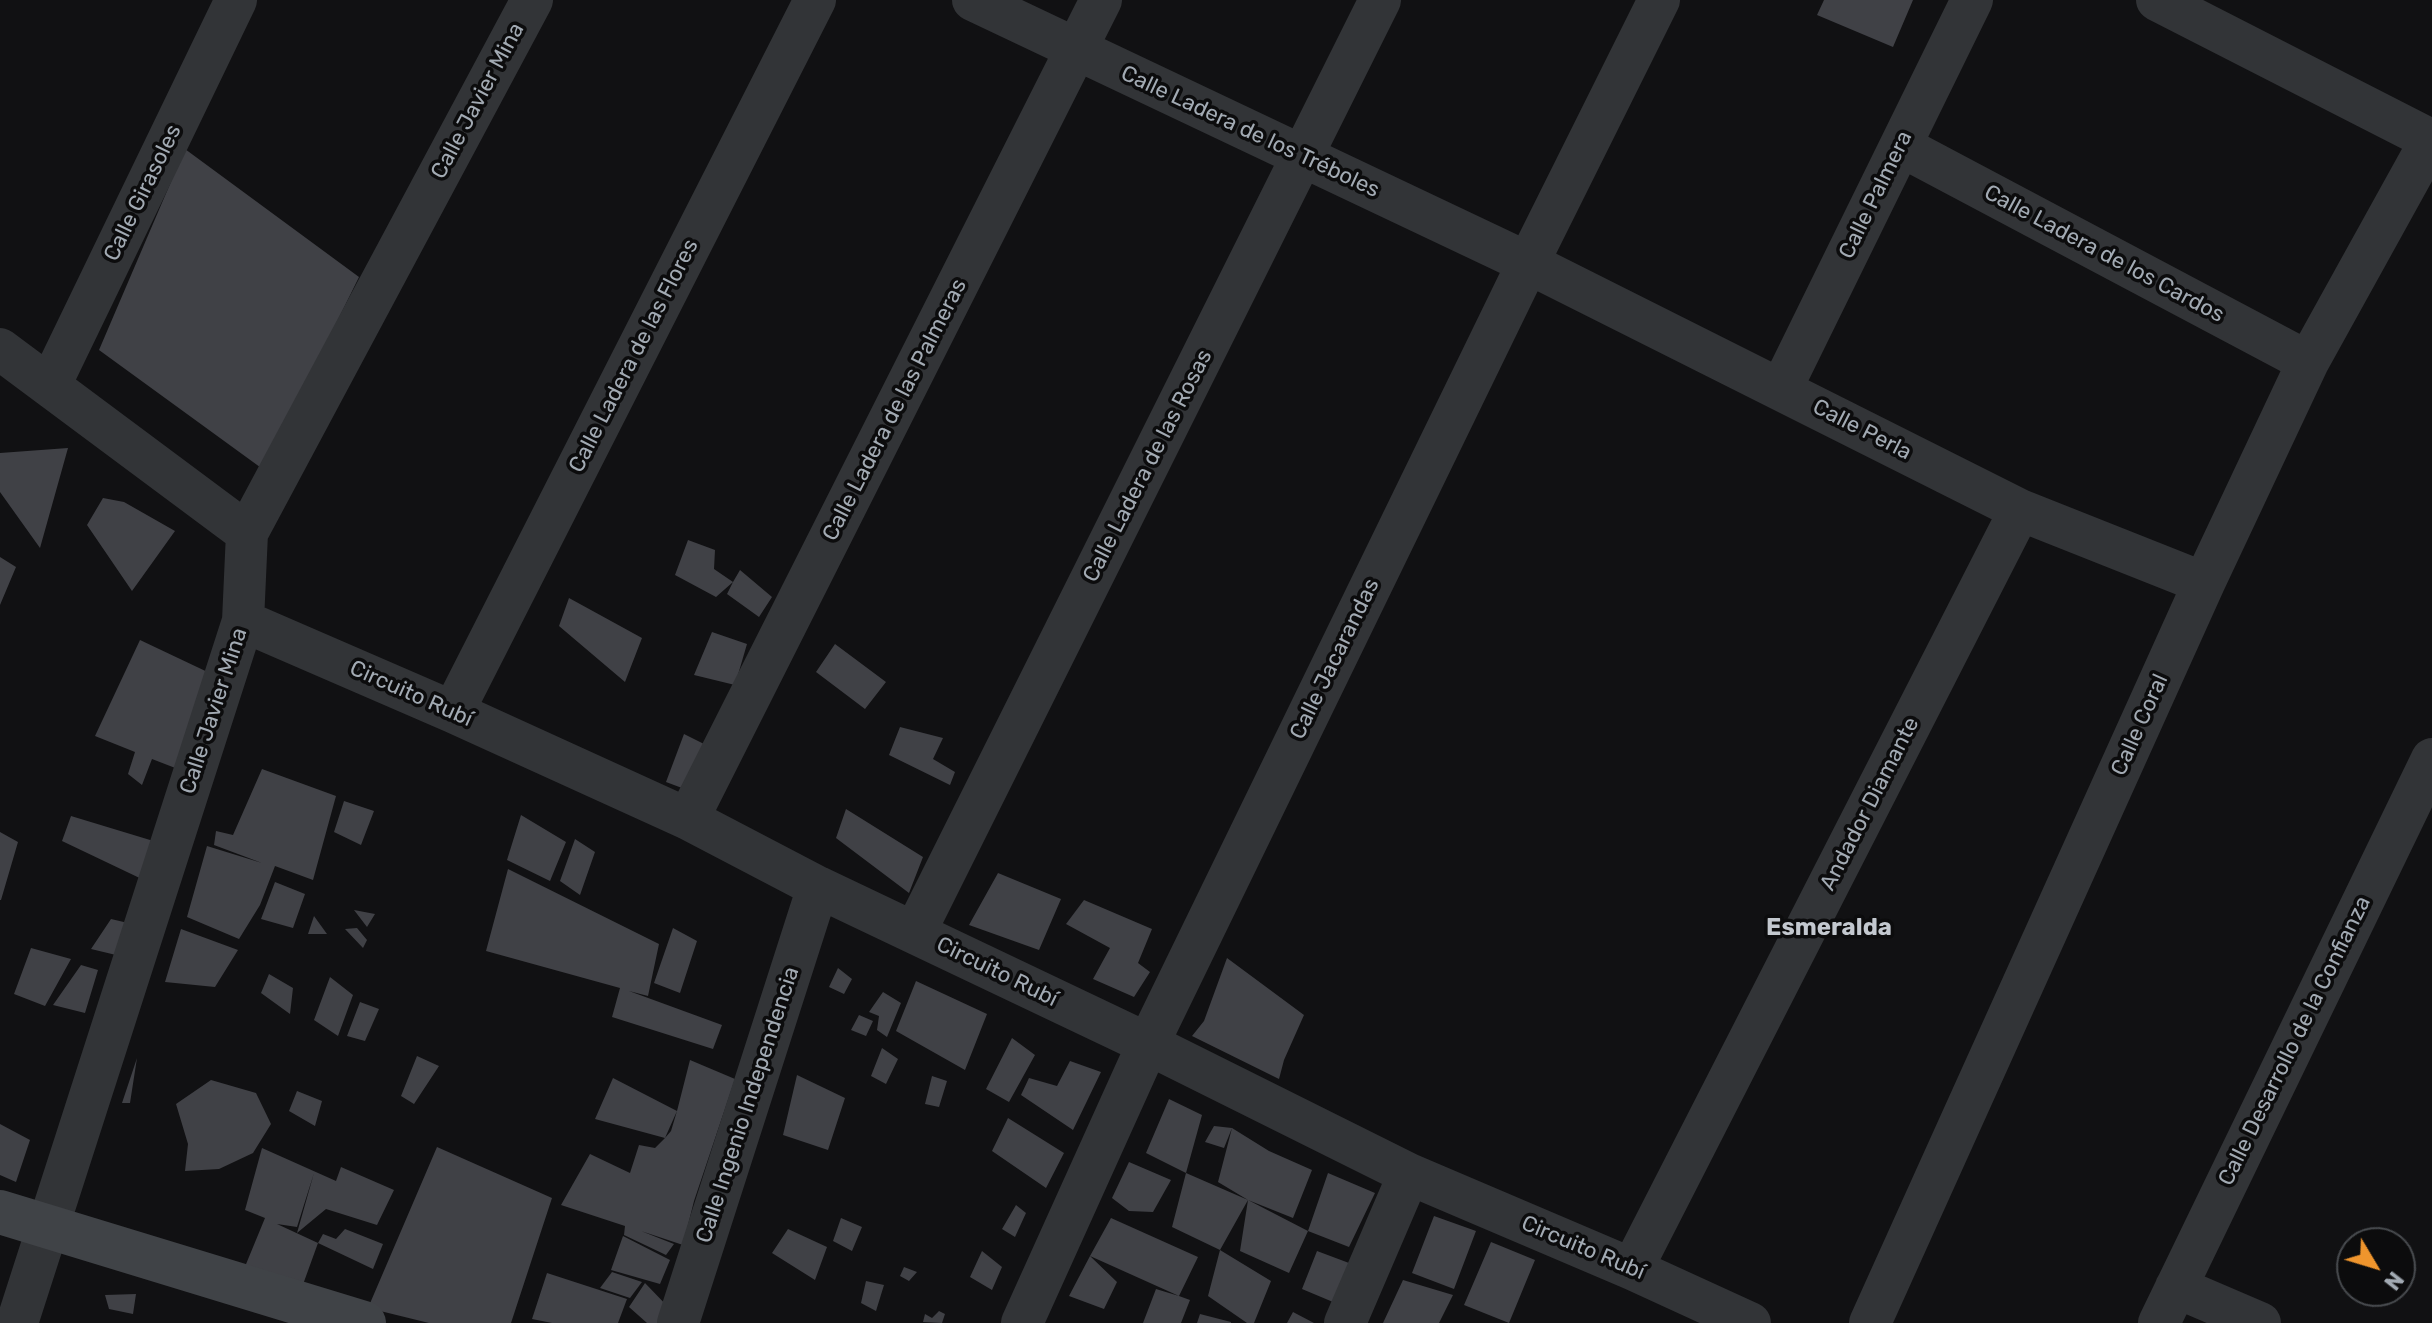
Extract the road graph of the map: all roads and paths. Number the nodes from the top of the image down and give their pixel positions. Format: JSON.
{"nodes":[{"id":1,"x":236,"y":0,"type":"edge"},
{"id":2,"x":532,"y":0,"type":"edge"},
{"id":3,"x":815,"y":0,"type":"edge"},
{"id":4,"x":973,"y":0,"type":"edge"},
{"id":5,"x":1101,"y":0,"type":"edge"},
{"id":6,"x":1380,"y":0,"type":"edge"},
{"id":7,"x":1659,"y":0,"type":"edge"},
{"id":8,"x":1972,"y":0,"type":"edge"},
{"id":9,"x":2157,"y":0,"type":"edge"},
{"id":10,"x":1077,"y":50,"type":"junction"},
{"id":11,"x":2431,"y":139,"type":"edge"},
{"id":12,"x":1901,"y":146,"type":"junction"},
{"id":13,"x":1302,"y":157,"type":"junction"},
{"id":14,"x":1528,"y":263,"type":"junction"},
{"id":15,"x":0,"y":349,"type":"edge"},
{"id":16,"x":2308,"y":362,"type":"junction"},
{"id":17,"x":50,"y":385,"type":"junction"},
{"id":18,"x":1781,"y":389,"type":"junction"},
{"id":19,"x":2020,"y":510,"type":"junction"},
{"id":20,"x":247,"y":533,"type":"junction"},
{"id":21,"x":2204,"y":583,"type":"junction"},
{"id":22,"x":243,"y":621,"type":"junction"},
{"id":23,"x":453,"y":712,"type":"junction"},
{"id":24,"x":2432,"y":759,"type":"edge"},
{"id":25,"x":688,"y":819,"type":"junction"},
{"id":26,"x":818,"y":887,"type":"junction"},
{"id":27,"x":915,"y":932,"type":"junction"},
{"id":28,"x":1148,"y":1044,"type":"junction"},
{"id":29,"x":1409,"y":1174,"type":"junction"},
{"id":30,"x":0,"y":1212,"type":"edge"},
{"id":31,"x":47,"y":1228,"type":"junction"},
{"id":32,"x":1632,"y":1269,"type":"junction"},
{"id":33,"x":2167,"y":1305,"type":"edge"},
{"id":34,"x":1743,"y":1322,"type":"edge"},
{"id":35,"x":17,"y":1323,"type":"edge"},
{"id":36,"x":364,"y":1323,"type":"edge"},
{"id":37,"x":678,"y":1323,"type":"edge"},
{"id":38,"x":1022,"y":1323,"type":"edge"},
{"id":39,"x":1345,"y":1323,"type":"edge"},
{"id":40,"x":1870,"y":1323,"type":"edge"},
{"id":41,"x":2260,"y":1323,"type":"edge"}],
"edges":[{"from":1,"to":17,"type":"street","name":"Calle Girasoles"},
{"from":2,"to":20,"type":"street","name":"Calle Javier Mina"},
{"from":3,"to":23,"type":"street","name":"Calle Ladera de las Flores"},
{"from":4,"to":10,"type":"street","name":"Calle Ladera de los Tréboles"},
{"from":5,"to":10,"type":"street","name":"Calle Ladera de las Palmeras"},
{"from":6,"to":13,"type":"street","name":"Calle Ladera de las Rosas"},
{"from":7,"to":14,"type":"street","name":"Calle Jacarandas"},
{"from":8,"to":12,"type":"street","name":"Calle Palmera"},
{"from":9,"to":11,"type":"street"},
{"from":10,"to":13,"type":"street","name":"Calle Ladera de los Tréboles"},
{"from":10,"to":25,"type":"street","name":"Calle Ladera de las Palmeras"},
{"from":11,"to":16,"type":"street","name":"Calle Coral"},
{"from":12,"to":16,"type":"street","name":"Calle Ladera de los Cardos"},
{"from":12,"to":18,"type":"street","name":"Calle Palmera"},
{"from":13,"to":14,"type":"street","name":"Calle Ladera de los Tréboles"},
{"from":13,"to":27,"type":"street","name":"Calle Ladera de las Rosas"},
{"from":14,"to":18,"type":"street","name":"Calle Perla"},
{"from":14,"to":28,"type":"street","name":"Calle Jacarandas"},
{"from":15,"to":17,"type":"street"},
{"from":16,"to":21,"type":"street","name":"Calle Coral"},
{"from":17,"to":20,"type":"street"},
{"from":18,"to":19,"type":"street","name":"Calle Perla"},
{"from":19,"to":21,"type":"street","name":"Calle Perla"},
{"from":19,"to":32,"type":"street","name":"Andador Diamante"},
{"from":20,"to":22,"type":"street","name":"Calle Javier Mina"},
{"from":21,"to":40,"type":"street","name":"Calle Coral"},
{"from":22,"to":23,"type":"street","name":"Circuito Rubí"},
{"from":22,"to":31,"type":"street","name":"Calle Javier Mina"},
{"from":23,"to":25,"type":"street","name":"Circuito Rubí"},
{"from":24,"to":33,"type":"street","name":"Calle Desarrollo de la Confianza"},
{"from":25,"to":26,"type":"street","name":"Circuito Rubí"},
{"from":26,"to":27,"type":"street","name":"Circuito Rubí"},
{"from":26,"to":37,"type":"street","name":"Calle Ingenio Independencia"},
{"from":27,"to":28,"type":"street","name":"Circuito Rubí"},
{"from":28,"to":29,"type":"street","name":"Circuito Rubí"},
{"from":28,"to":38,"type":"street","name":"Calle Jacarandas"},
{"from":29,"to":32,"type":"street","name":"Circuito Rubí"},
{"from":29,"to":39,"type":"street"},
{"from":30,"to":31,"type":"street"},
{"from":31,"to":35,"type":"street","name":"Calle Javier Mina"},
{"from":31,"to":36,"type":"street"},
{"from":32,"to":34,"type":"street","name":"Circuito Rubí"},
{"from":33,"to":41,"type":"street"}]}
